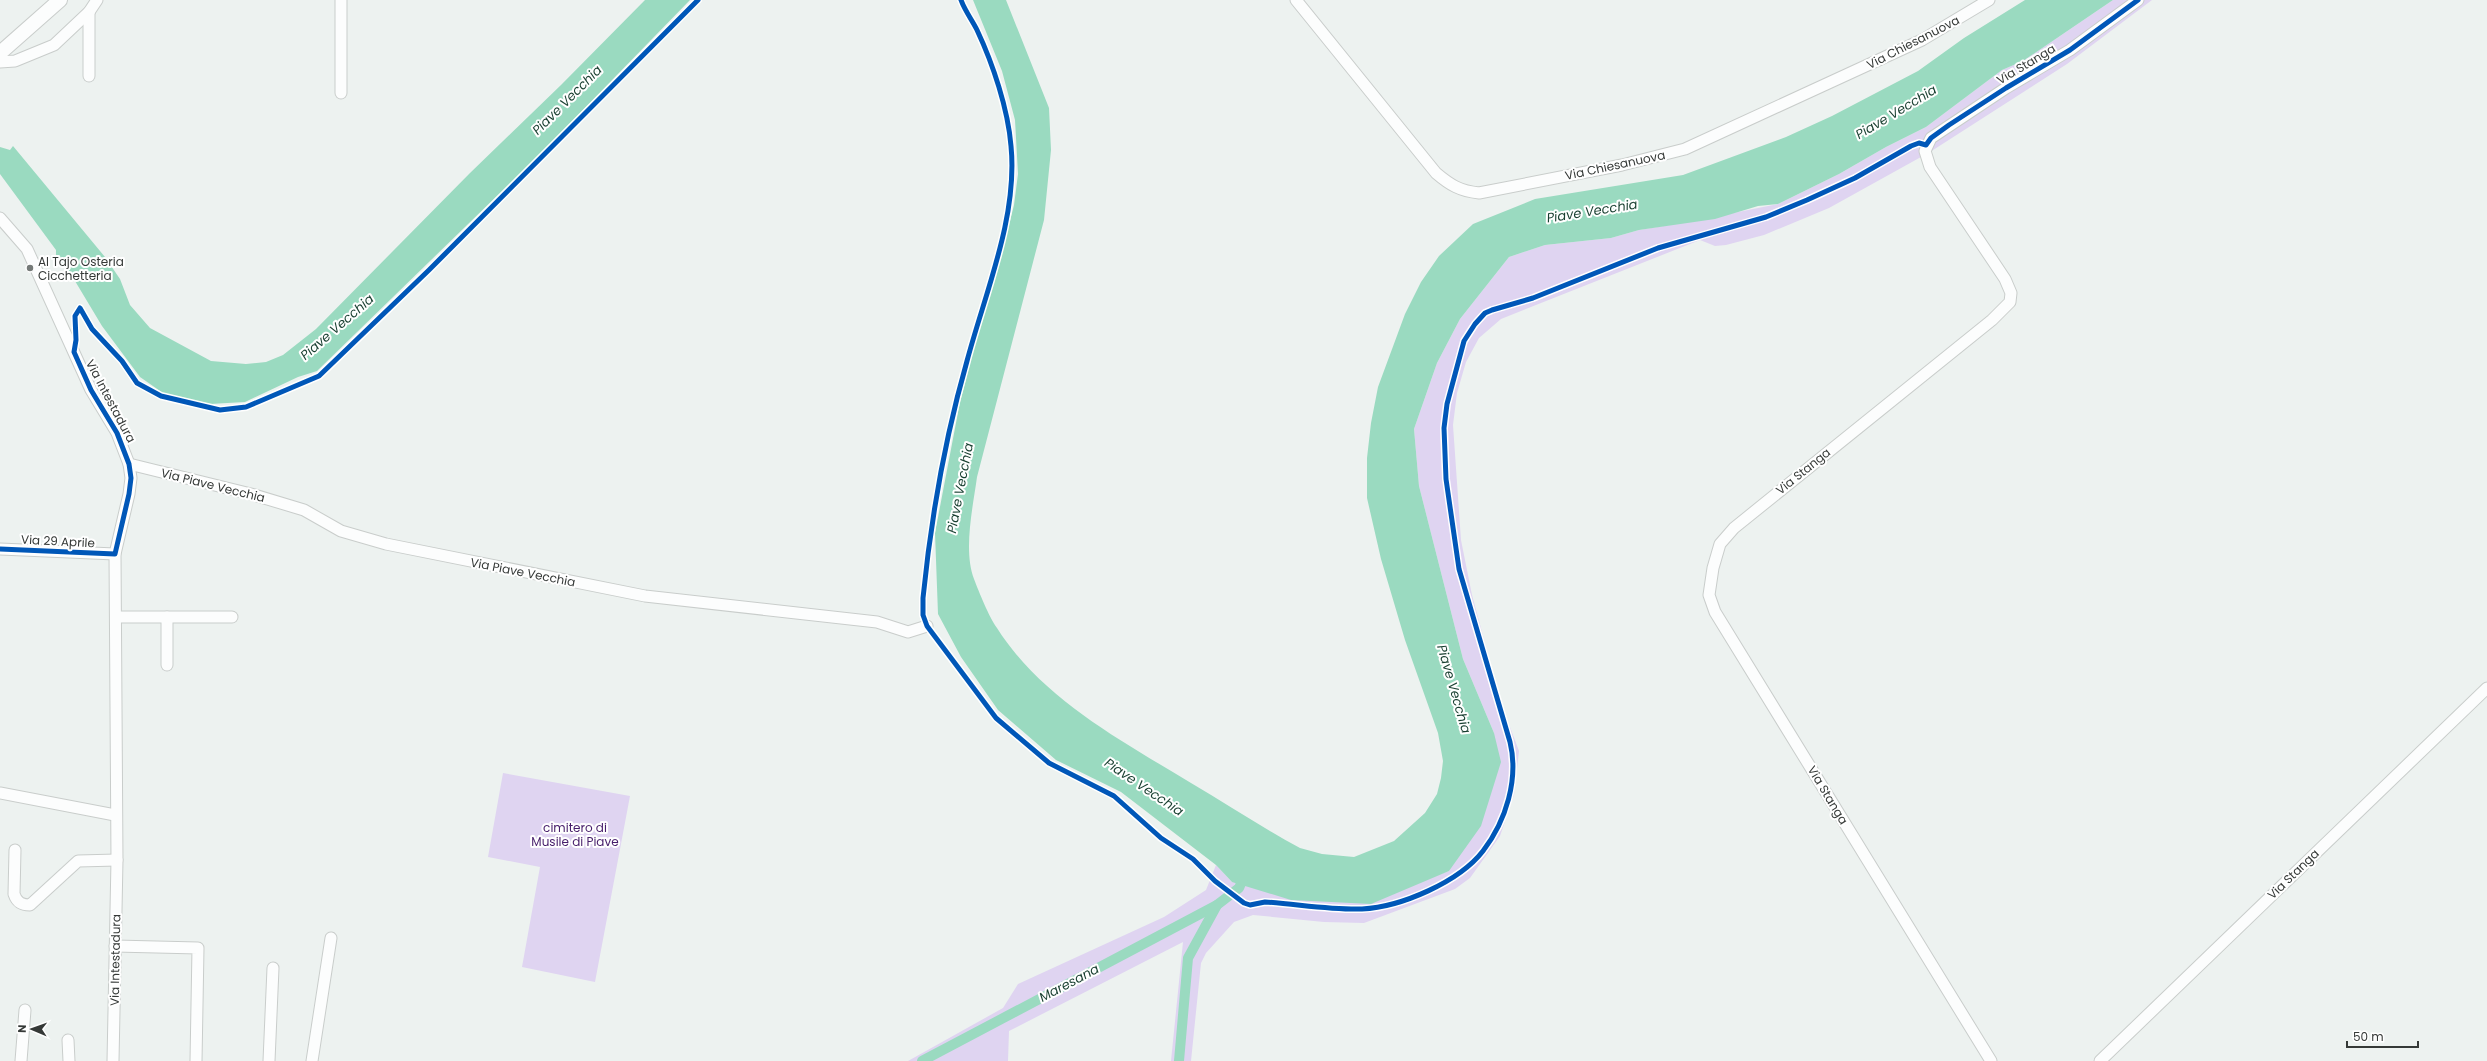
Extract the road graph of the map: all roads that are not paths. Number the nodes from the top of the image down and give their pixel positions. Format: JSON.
{"nodes":[{"id":1,"x":60,"y":0,"type":"edge"},
{"id":2,"x":97,"y":0,"type":"edge"},
{"id":3,"x":341,"y":0,"type":"edge"},
{"id":4,"x":1296,"y":0,"type":"edge"},
{"id":5,"x":1989,"y":0,"type":"edge"},
{"id":6,"x":2138,"y":0,"type":"edge"},
{"id":7,"x":88,"y":12,"type":"junction"},
{"id":8,"x":0,"y":53,"type":"edge"},
{"id":9,"x":0,"y":62,"type":"edge"},
{"id":10,"x":89,"y":76,"type":"dead end"},
{"id":11,"x":341,"y":92,"type":"dead end"},
{"id":12,"x":0,"y":218,"type":"edge"},
{"id":13,"x":129,"y":464,"type":"junction"},
{"id":14,"x":0,"y":549,"type":"edge"},
{"id":15,"x":115,"y":554,"type":"junction"},
{"id":16,"x":117,"y":617,"type":"junction"},
{"id":17,"x":167,"y":617,"type":"junction"},
{"id":18,"x":232,"y":617,"type":"dead end"},
{"id":19,"x":927,"y":626,"type":"dead end"},
{"id":20,"x":167,"y":665,"type":"dead end"},
{"id":21,"x":2487,"y":688,"type":"edge"},
{"id":22,"x":0,"y":793,"type":"edge"},
{"id":23,"x":115,"y":815,"type":"junction"},
{"id":24,"x":15,"y":850,"type":"dead end"},
{"id":25,"x":117,"y":860,"type":"junction"},
{"id":26,"x":332,"y":938,"type":"dead end"},
{"id":27,"x":115,"y":946,"type":"junction"},
{"id":28,"x":273,"y":968,"type":"dead end"},
{"id":29,"x":25,"y":1010,"type":"dead end"},
{"id":30,"x":68,"y":1040,"type":"dead end"},
{"id":31,"x":21,"y":1061,"type":"edge"},
{"id":32,"x":69,"y":1061,"type":"edge"},
{"id":33,"x":113,"y":1061,"type":"edge"},
{"id":34,"x":196,"y":1061,"type":"edge"},
{"id":35,"x":269,"y":1061,"type":"edge"},
{"id":36,"x":312,"y":1061,"type":"edge"},
{"id":37,"x":1991,"y":1061,"type":"edge"},
{"id":38,"x":2100,"y":1061,"type":"edge"}],
"edges":[{"from":1,"to":8,"type":"street"},
{"from":2,"to":7,"type":"street"},
{"from":3,"to":11,"type":"street"},
{"from":4,"to":5,"type":"street","name":"Via Chiesanuova"},
{"from":6,"to":37,"type":"street","name":"Via Stanga"},
{"from":7,"to":9,"type":"street"},
{"from":7,"to":10,"type":"street"},
{"from":12,"to":13,"type":"street","name":"Via Intestadura"},
{"from":13,"to":15,"type":"street","name":"Via Intestadura"},
{"from":13,"to":19,"type":"street","name":"Via Piave Vecchia"},
{"from":14,"to":15,"type":"street","name":"Via 29 Aprile"},
{"from":15,"to":16,"type":"street","name":"Via Intestadura"},
{"from":16,"to":17,"type":"street"},
{"from":16,"to":23,"type":"street","name":"Via Intestadura"},
{"from":17,"to":18,"type":"street"},
{"from":17,"to":20,"type":"street"},
{"from":21,"to":38,"type":"street","name":"Via Stanga"},
{"from":22,"to":23,"type":"street"},
{"from":23,"to":25,"type":"street","name":"Via Intestadura"},
{"from":24,"to":25,"type":"street"},
{"from":25,"to":27,"type":"street","name":"Via Intestadura"},
{"from":26,"to":36,"type":"street"},
{"from":27,"to":33,"type":"street","name":"Via Intestadura"},
{"from":27,"to":34,"type":"street"},
{"from":28,"to":35,"type":"street"},
{"from":29,"to":31,"type":"street"},
{"from":30,"to":32,"type":"street"}]}
